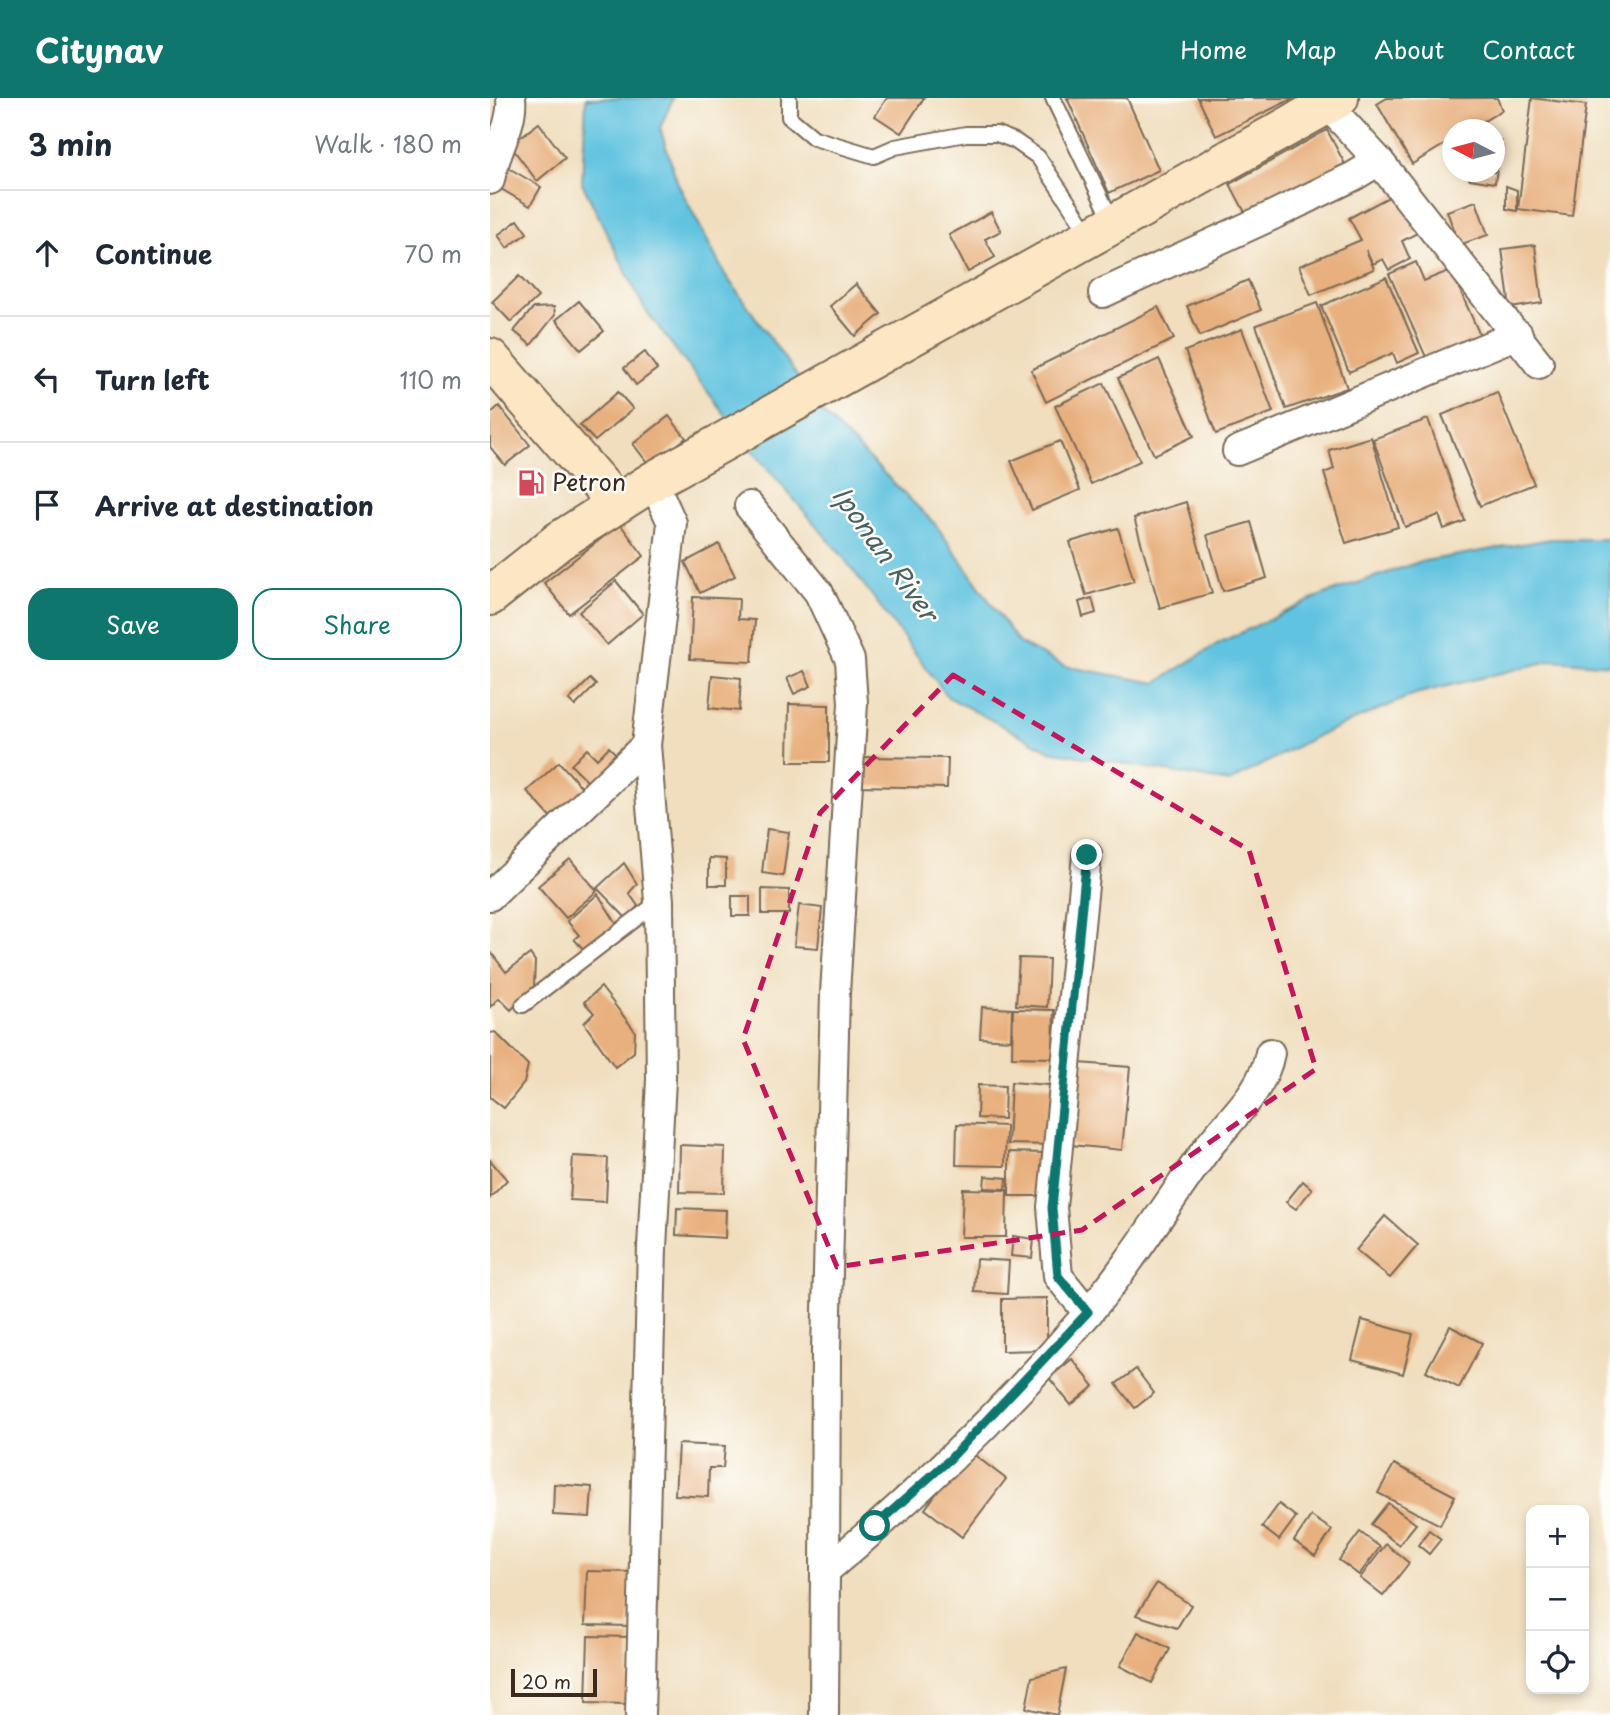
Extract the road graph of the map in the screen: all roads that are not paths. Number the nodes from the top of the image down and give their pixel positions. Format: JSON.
{"nodes":[{"id":1,"x":511,"y":98,"type":"edge"},
{"id":2,"x":789,"y":98,"type":"edge"},
{"id":3,"x":1053,"y":98,"type":"edge"},
{"id":4,"x":1328,"y":101,"type":"edge"},
{"id":5,"x":1379,"y":161,"type":"junction"},
{"id":6,"x":490,"y":180,"type":"edge"},
{"id":7,"x":1103,"y":230,"type":"junction"},
{"id":8,"x":1103,"y":293,"type":"dead end"},
{"id":9,"x":1518,"y":334,"type":"junction"},
{"id":10,"x":490,"y":358,"type":"edge"},
{"id":11,"x":1539,"y":364,"type":"dead end"},
{"id":12,"x":1237,"y":451,"type":"dead end"},
{"id":13,"x":669,"y":472,"type":"junction"},
{"id":14,"x":616,"y":503,"type":"junction"},
{"id":15,"x":749,"y":506,"type":"dead end"},
{"id":16,"x":490,"y":596,"type":"edge"},
{"id":17,"x":646,"y":745,"type":"junction"},
{"id":18,"x":1087,"y":855,"type":"dead end"},
{"id":19,"x":490,"y":896,"type":"edge"},
{"id":20,"x":659,"y":901,"type":"junction"},
{"id":21,"x":523,"y":1005,"type":"dead end"},
{"id":22,"x":1270,"y":1053,"type":"dead end"},
{"id":23,"x":1088,"y":1312,"type":"junction"},
{"id":24,"x":825,"y":1571,"type":"junction"},
{"id":25,"x":640,"y":1715,"type":"edge"},
{"id":26,"x":824,"y":1715,"type":"edge"}],
"edges":[{"from":1,"to":6,"type":"street"},
{"from":2,"to":7,"type":"lane"},
{"from":3,"to":7,"type":"lane"},
{"from":4,"to":5,"type":"street"},
{"from":4,"to":7,"type":"street"},
{"from":5,"to":8,"type":"street"},
{"from":5,"to":9,"type":"street"},
{"from":7,"to":13,"type":"street"},
{"from":9,"to":11,"type":"street"},
{"from":9,"to":12,"type":"street"},
{"from":10,"to":14,"type":"street"},
{"from":13,"to":14,"type":"street"},
{"from":13,"to":17,"type":"street"},
{"from":14,"to":16,"type":"street"},
{"from":15,"to":24,"type":"street"},
{"from":17,"to":19,"type":"street"},
{"from":17,"to":20,"type":"street"},
{"from":18,"to":23,"type":"street"},
{"from":20,"to":21,"type":"lane"},
{"from":20,"to":25,"type":"street"},
{"from":22,"to":23,"type":"street"},
{"from":23,"to":24,"type":"street"},
{"from":24,"to":26,"type":"street"}]}
